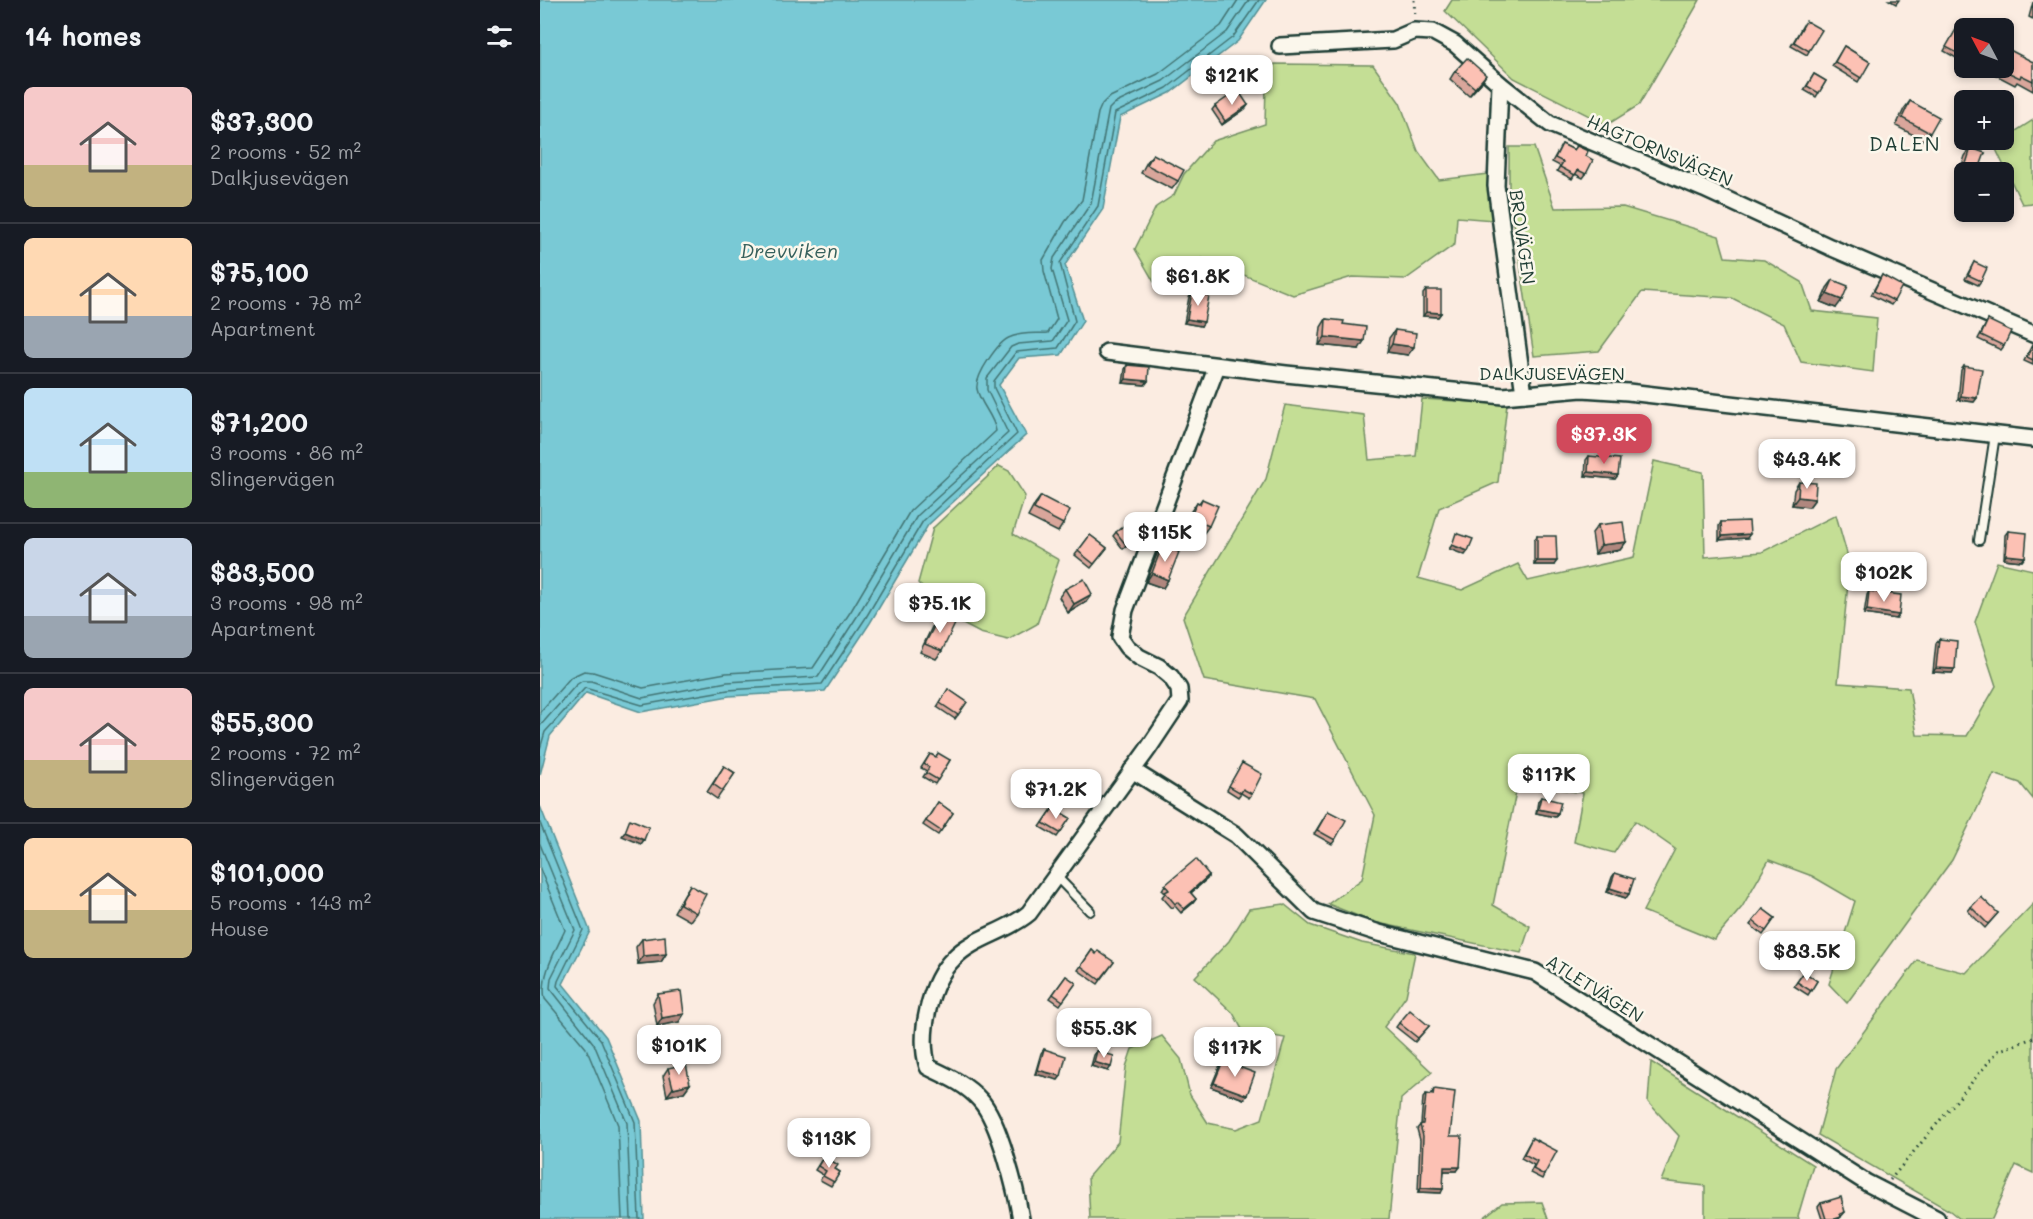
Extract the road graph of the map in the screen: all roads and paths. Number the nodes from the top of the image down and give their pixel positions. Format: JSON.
{"nodes":[{"id":1,"x":1280,"y":46,"type":"dead end"},
{"id":2,"x":1500,"y":84,"type":"junction"},
{"id":3,"x":2033,"y":334,"type":"edge"},
{"id":4,"x":1107,"y":352,"type":"dead end"},
{"id":5,"x":1216,"y":366,"type":"junction"},
{"id":6,"x":1524,"y":394,"type":"junction"},
{"id":7,"x":1995,"y":435,"type":"junction"},
{"id":8,"x":2033,"y":439,"type":"edge"},
{"id":9,"x":1979,"y":540,"type":"dead end"},
{"id":10,"x":1132,"y":770,"type":"junction"},
{"id":11,"x":1056,"y":876,"type":"junction"},
{"id":12,"x":1090,"y":911,"type":"dead end"},
{"id":13,"x":2033,"y":1038,"type":"edge"},
{"id":14,"x":1881,"y":1190,"type":"junction"},
{"id":15,"x":1021,"y":1219,"type":"edge"},
{"id":16,"x":1937,"y":1219,"type":"edge"}],
"edges":[{"from":1,"to":2,"type":"street","name":"HAGTORNSVÄGEN"},
{"from":2,"to":3,"type":"street","name":"HAGTORNSVÄGEN"},
{"from":2,"to":6,"type":"street","name":"BROVÄGEN"},
{"from":4,"to":5,"type":"street","name":"DALKJUSEVÄGEN"},
{"from":5,"to":6,"type":"street","name":"DALKJUSEVÄGEN"},
{"from":5,"to":10,"type":"street"},
{"from":6,"to":7,"type":"street","name":"DALKJUSEVÄGEN"},
{"from":7,"to":8,"type":"street","name":"DALKJUSEVÄGEN"},
{"from":7,"to":9,"type":"lane"},
{"from":10,"to":11,"type":"street"},
{"from":10,"to":14,"type":"street","name":"ATLETVÄGEN"},
{"from":11,"to":12,"type":"lane"},
{"from":11,"to":15,"type":"street"},
{"from":13,"to":14,"type":"path"},
{"from":14,"to":16,"type":"street","name":"ATLETVÄGEN"}]}
